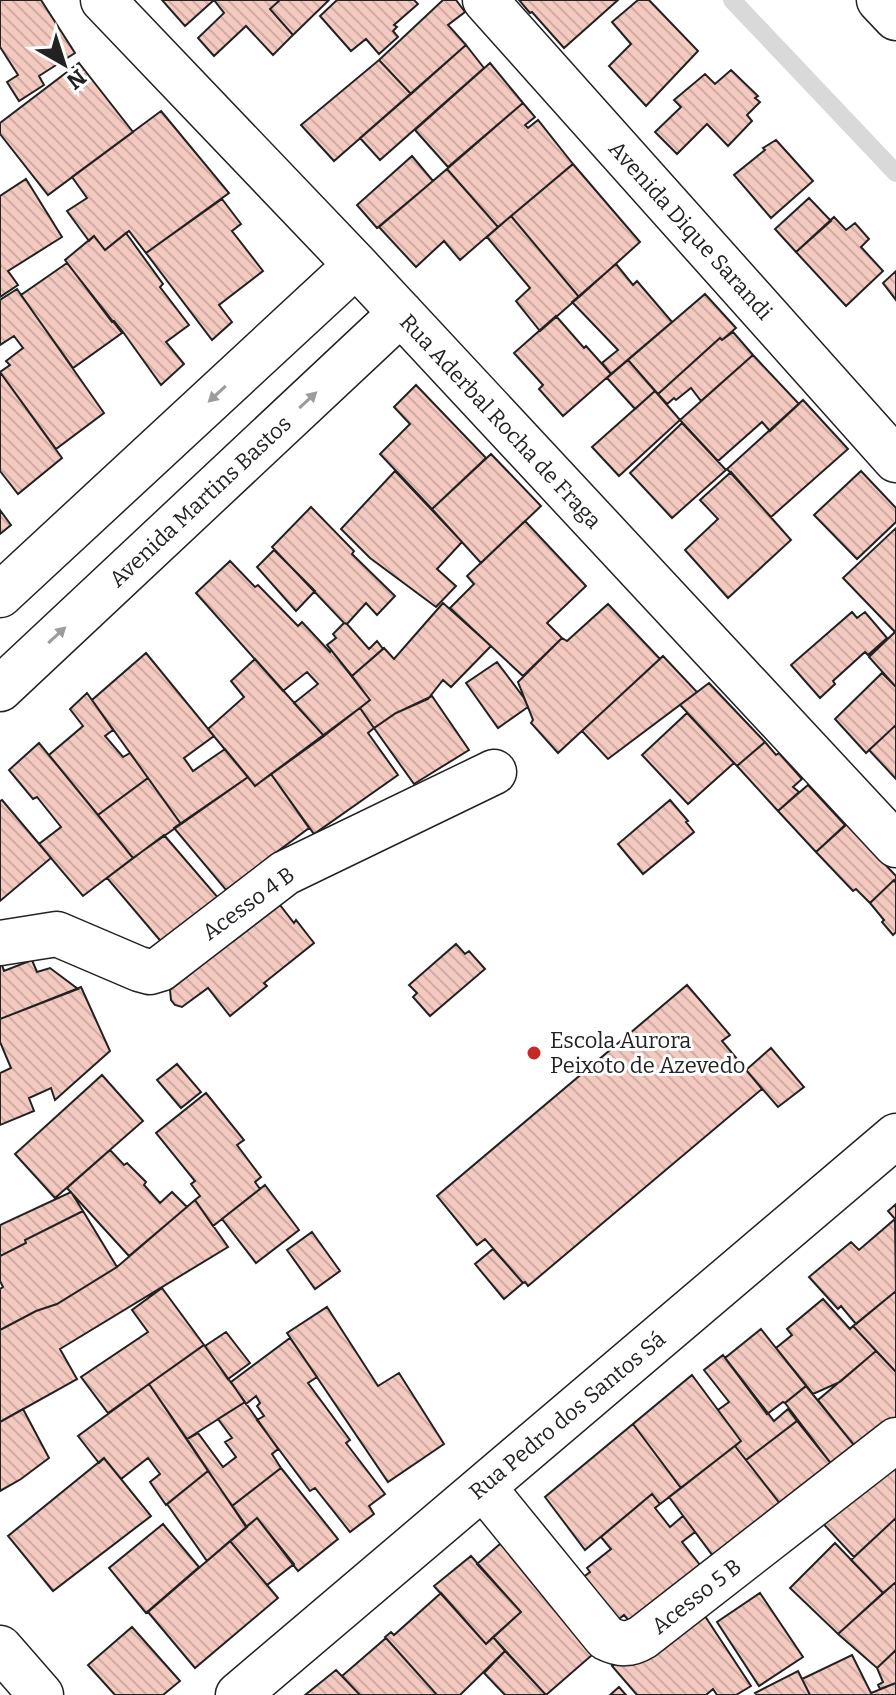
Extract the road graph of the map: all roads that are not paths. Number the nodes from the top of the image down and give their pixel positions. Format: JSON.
{"nodes":[{"id":1,"x":103,"y":0,"type":"edge"},
{"id":2,"x":485,"y":0,"type":"edge"},
{"id":3,"x":879,"y":0,"type":"edge"},
{"id":4,"x":896,"y":18,"type":"edge"},
{"id":5,"x":356,"y":265,"type":"junction"},
{"id":6,"x":401,"y":313,"type":"junction"},
{"id":7,"x":896,"y":460,"type":"edge"},
{"id":8,"x":0,"y":595,"type":"edge"},
{"id":9,"x":0,"y":689,"type":"edge"},
{"id":10,"x":494,"y":772,"type":"dead end"},
{"id":11,"x":896,"y":845,"type":"edge"},
{"id":12,"x":0,"y":943,"type":"edge"},
{"id":13,"x":896,"y":1136,"type":"edge"},
{"id":14,"x":896,"y":1440,"type":"edge"},
{"id":15,"x":483,"y":1487,"type":"junction"},
{"id":16,"x":0,"y":1648,"type":"edge"},
{"id":17,"x":41,"y":1695,"type":"edge"},
{"id":18,"x":238,"y":1695,"type":"edge"}],
"edges":[{"from":1,"to":5,"type":"street","name":"Rua Aderbal Rocha de Fraga"},
{"from":2,"to":7,"type":"street","name":"Avenida Dique Sarandi"},
{"from":3,"to":4,"type":"street"},
{"from":5,"to":6,"type":"street","name":"Rua Aderbal Rocha de Fraga"},
{"from":5,"to":8,"type":"street","one_way":true},
{"from":9,"to":6,"type":"street","name":"Avenida Martins Bastos","one_way":true},
{"from":6,"to":11,"type":"street","name":"Rua Aderbal Rocha de Fraga"},
{"from":10,"to":12,"type":"street","name":"Acesso 4 B"},
{"from":13,"to":15,"type":"street","name":"Rua Pedro dos Santos Sá"},
{"from":14,"to":15,"type":"street","name":"Acesso 5 B"},
{"from":15,"to":18,"type":"street","name":"Rua Pedro dos Santos Sá"},
{"from":16,"to":17,"type":"street"}]}
